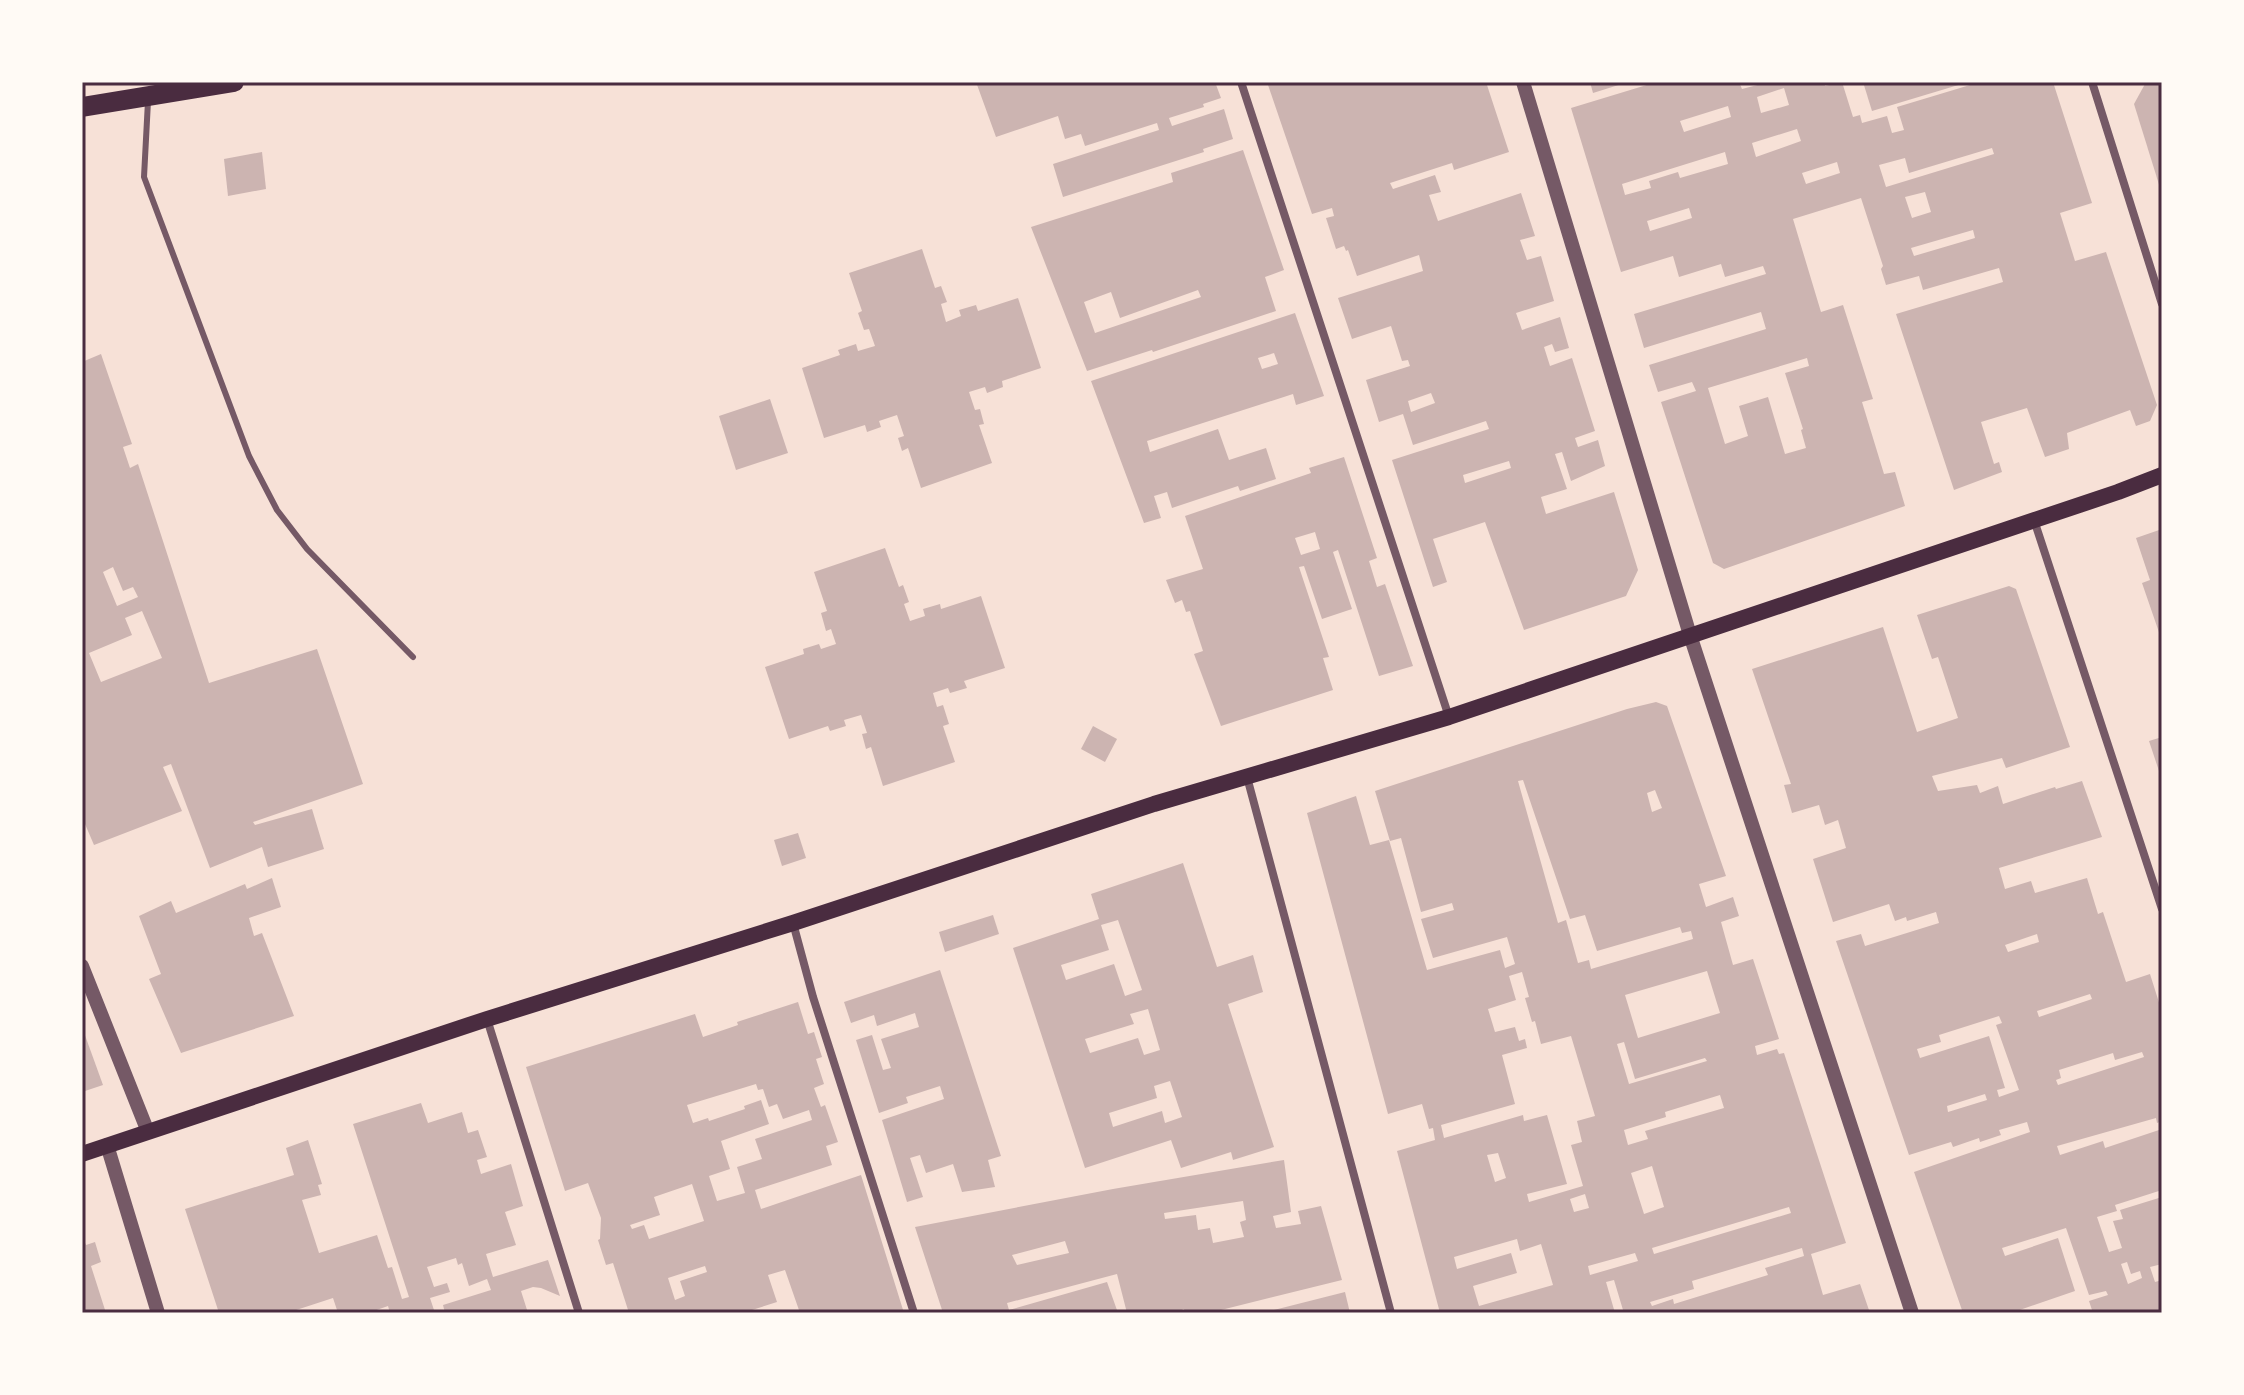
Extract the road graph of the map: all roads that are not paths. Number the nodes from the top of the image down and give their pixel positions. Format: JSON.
{"nodes":[{"id":1,"x":234,"y":82,"type":"edge"},
{"id":2,"x":1241,"y":82,"type":"edge"},
{"id":3,"x":1523,"y":82,"type":"edge"},
{"id":4,"x":2092,"y":82,"type":"edge"},
{"id":5,"x":148,"y":97,"type":"junction"},
{"id":6,"x":82,"y":107,"type":"edge"},
{"id":7,"x":2162,"y":304,"type":"edge"},
{"id":8,"x":2162,"y":475,"type":"edge"},
{"id":9,"x":2034,"y":520,"type":"junction"},
{"id":10,"x":1690,"y":635,"type":"junction"},
{"id":11,"x":413,"y":657,"type":"dead end"},
{"id":12,"x":1449,"y":717,"type":"junction"},
{"id":13,"x":1247,"y":777,"type":"junction"},
{"id":14,"x":2162,"y":909,"type":"edge"},
{"id":15,"x":793,"y":923,"type":"junction"},
{"id":16,"x":82,"y":966,"type":"edge"},
{"id":17,"x":487,"y":1019,"type":"junction"},
{"id":18,"x":148,"y":1132,"type":"junction"},
{"id":19,"x":107,"y":1145,"type":"junction"},
{"id":20,"x":82,"y":1154,"type":"edge"},
{"id":21,"x":158,"y":1313,"type":"edge"},
{"id":22,"x":579,"y":1313,"type":"edge"},
{"id":23,"x":914,"y":1313,"type":"edge"},
{"id":24,"x":1391,"y":1313,"type":"edge"},
{"id":25,"x":1912,"y":1313,"type":"edge"}],
"edges":[{"from":1,"to":5,"type":"main road"},
{"from":2,"to":12,"type":"street"},
{"from":3,"to":10,"type":"street"},
{"from":4,"to":7,"type":"street"},
{"from":5,"to":6,"type":"main road"},
{"from":5,"to":11,"type":"lane"},
{"from":8,"to":9,"type":"main road"},
{"from":9,"to":10,"type":"main road"},
{"from":9,"to":14,"type":"street"},
{"from":10,"to":12,"type":"main road"},
{"from":10,"to":25,"type":"street"},
{"from":12,"to":13,"type":"main road"},
{"from":13,"to":15,"type":"main road"},
{"from":13,"to":24,"type":"street"},
{"from":15,"to":17,"type":"main road"},
{"from":15,"to":23,"type":"street"},
{"from":16,"to":18,"type":"street"},
{"from":17,"to":18,"type":"main road"},
{"from":17,"to":22,"type":"street"},
{"from":18,"to":19,"type":"main road"},
{"from":19,"to":20,"type":"main road"},
{"from":19,"to":21,"type":"street"}]}
